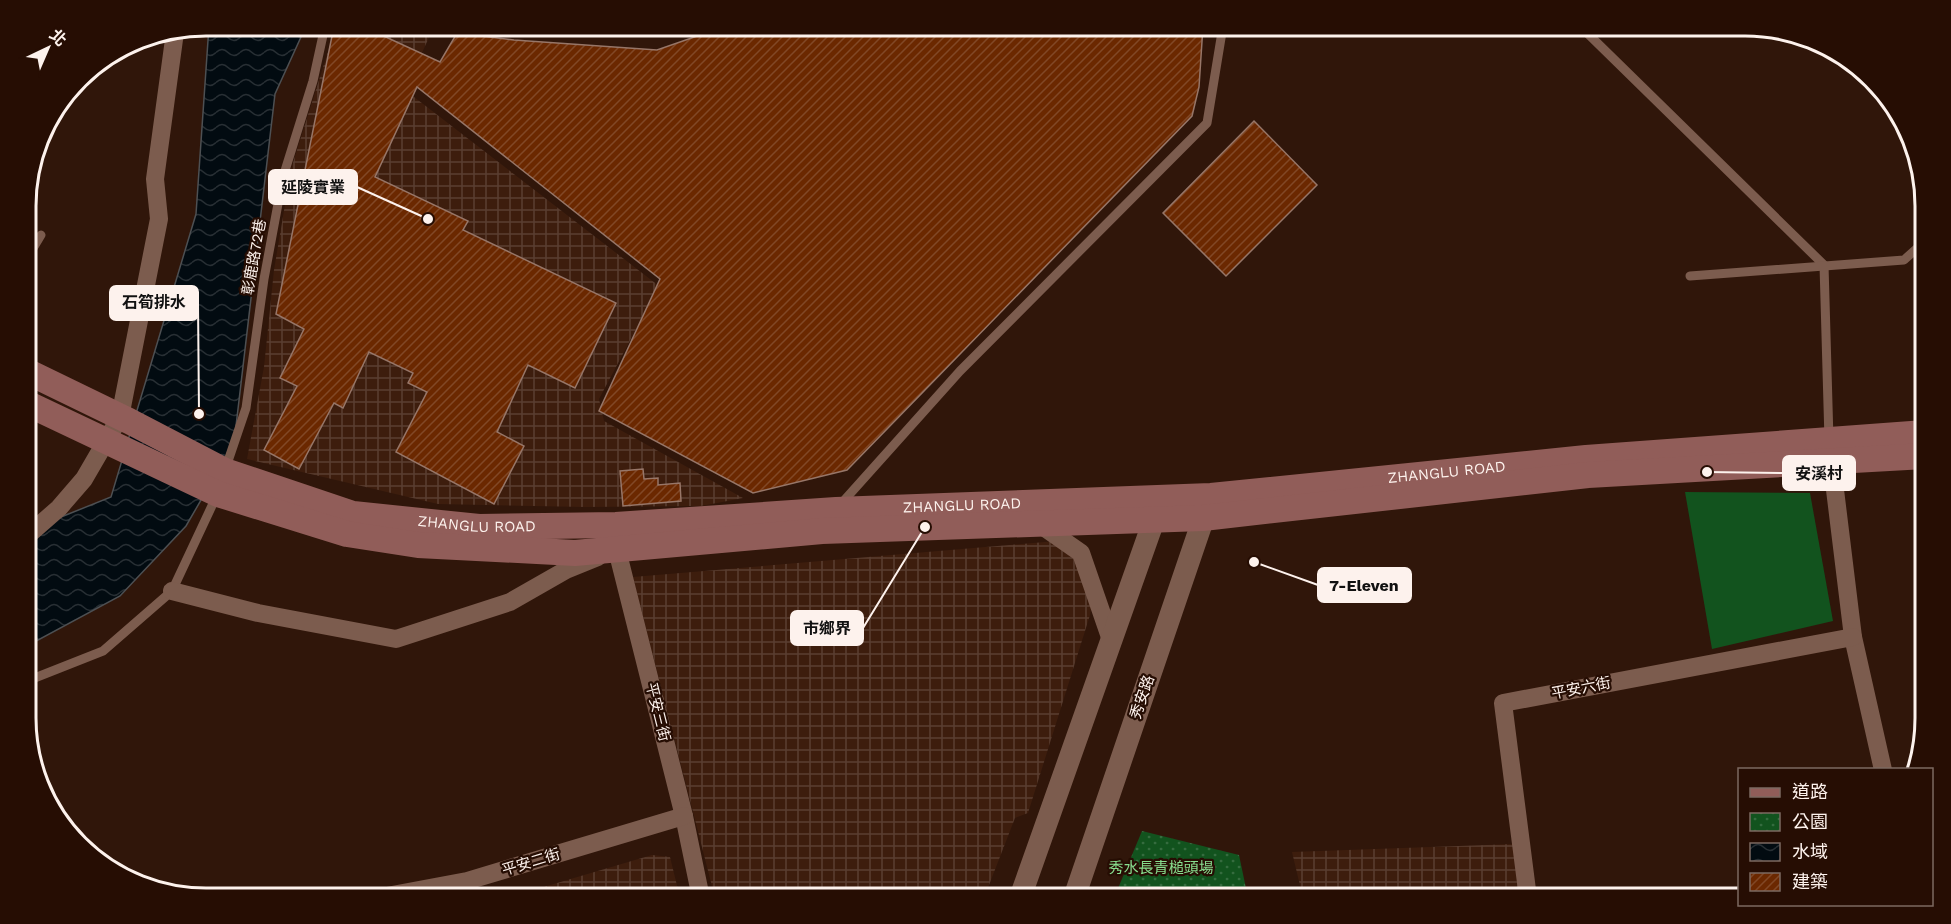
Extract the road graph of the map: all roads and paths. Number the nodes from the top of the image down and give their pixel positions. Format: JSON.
{"nodes":[{"id":1,"x":324,"y":36,"type":"edge"},
{"id":2,"x":1221,"y":36,"type":"edge"},
{"id":3,"x":1590,"y":36,"type":"edge"},
{"id":4,"x":174,"y":39,"type":"edge"},
{"id":5,"x":41,"y":235,"type":"dead end"},
{"id":6,"x":36,"y":243,"type":"edge"},
{"id":7,"x":1915,"y":250,"type":"edge"},
{"id":8,"x":1824,"y":265,"type":"junction"},
{"id":9,"x":1690,"y":276,"type":"dead end"},
{"id":10,"x":36,"y":376,"type":"edge"},
{"id":11,"x":36,"y":408,"type":"edge"},
{"id":12,"x":124,"y":419,"type":"junction"},
{"id":13,"x":1915,"y":435,"type":"edge"},
{"id":14,"x":112,"y":442,"type":"junction"},
{"id":15,"x":1830,"y":451,"type":"junction"},
{"id":16,"x":1915,"y":455,"type":"edge"},
{"id":17,"x":215,"y":480,"type":"junction"},
{"id":18,"x":1207,"y":507,"type":"junction"},
{"id":19,"x":1158,"y":509,"type":"junction"},
{"id":20,"x":836,"y":510,"type":"junction"},
{"id":21,"x":1038,"y":523,"type":"junction"},
{"id":22,"x":36,"y":528,"type":"edge"},
{"id":23,"x":822,"y":531,"type":"junction"},
{"id":24,"x":617,"y":537,"type":"junction"},
{"id":25,"x":172,"y":591,"type":"junction"},
{"id":26,"x":1853,"y":637,"type":"junction"},
{"id":27,"x":1111,"y":640,"type":"junction"},
{"id":28,"x":36,"y":677,"type":"edge"},
{"id":29,"x":1883,"y":768,"type":"edge"},
{"id":30,"x":684,"y":816,"type":"junction"},
{"id":31,"x":474,"y":888,"type":"edge"},
{"id":32,"x":699,"y":888,"type":"edge"},
{"id":33,"x":1024,"y":888,"type":"edge"},
{"id":34,"x":1077,"y":888,"type":"edge"},
{"id":35,"x":1527,"y":888,"type":"edge"}],
"edges":[{"from":1,"to":17,"type":"lane","name":"彰鹿路72巷"},
{"from":2,"to":20,"type":"lane"},
{"from":3,"to":8,"type":"lane"},
{"from":4,"to":12,"type":"street"},
{"from":5,"to":6,"type":"lane"},
{"from":7,"to":8,"type":"lane"},
{"from":8,"to":9,"type":"lane"},
{"from":8,"to":15,"type":"lane"},
{"from":10,"to":12,"type":"main road","name":"ZHANGLU ROAD"},
{"from":11,"to":14,"type":"main road","name":"ZHANGLU ROAD"},
{"from":12,"to":14,"type":"street"},
{"from":12,"to":17,"type":"main road","name":"ZHANGLU ROAD"},
{"from":13,"to":15,"type":"main road","name":"ZHANGLU ROAD"},
{"from":14,"to":17,"type":"main road","name":"ZHANGLU ROAD"},
{"from":14,"to":22,"type":"street"},
{"from":15,"to":16,"type":"main road","name":"ZHANGLU ROAD"},
{"from":15,"to":18,"type":"main road","name":"ZHANGLU ROAD"},
{"from":15,"to":26,"type":"street"},
{"from":17,"to":24,"type":"main road","name":"ZHANGLU ROAD"},
{"from":17,"to":25,"type":"lane","name":"彰鹿路72巷"},
{"from":18,"to":19,"type":"main road","name":"ZHANGLU ROAD"},
{"from":18,"to":34,"type":"street","name":"秀安路"},
{"from":19,"to":20,"type":"main road","name":"ZHANGLU ROAD"},
{"from":19,"to":21,"type":"main road","name":"ZHANGLU ROAD"},
{"from":19,"to":27,"type":"street"},
{"from":20,"to":23,"type":"lane"},
{"from":20,"to":24,"type":"main road","name":"ZHANGLU ROAD"},
{"from":21,"to":23,"type":"main road","name":"ZHANGLU ROAD"},
{"from":21,"to":27,"type":"street"},
{"from":23,"to":24,"type":"main road","name":"ZHANGLU ROAD"},
{"from":24,"to":25,"type":"street"},
{"from":24,"to":30,"type":"street","name":"平安三街"},
{"from":25,"to":28,"type":"lane"},
{"from":26,"to":29,"type":"street"},
{"from":26,"to":35,"type":"street","name":"平安六街"},
{"from":27,"to":33,"type":"street"},
{"from":30,"to":31,"type":"street","name":"平安二街"},
{"from":30,"to":32,"type":"street","name":"平安三街"}]}
